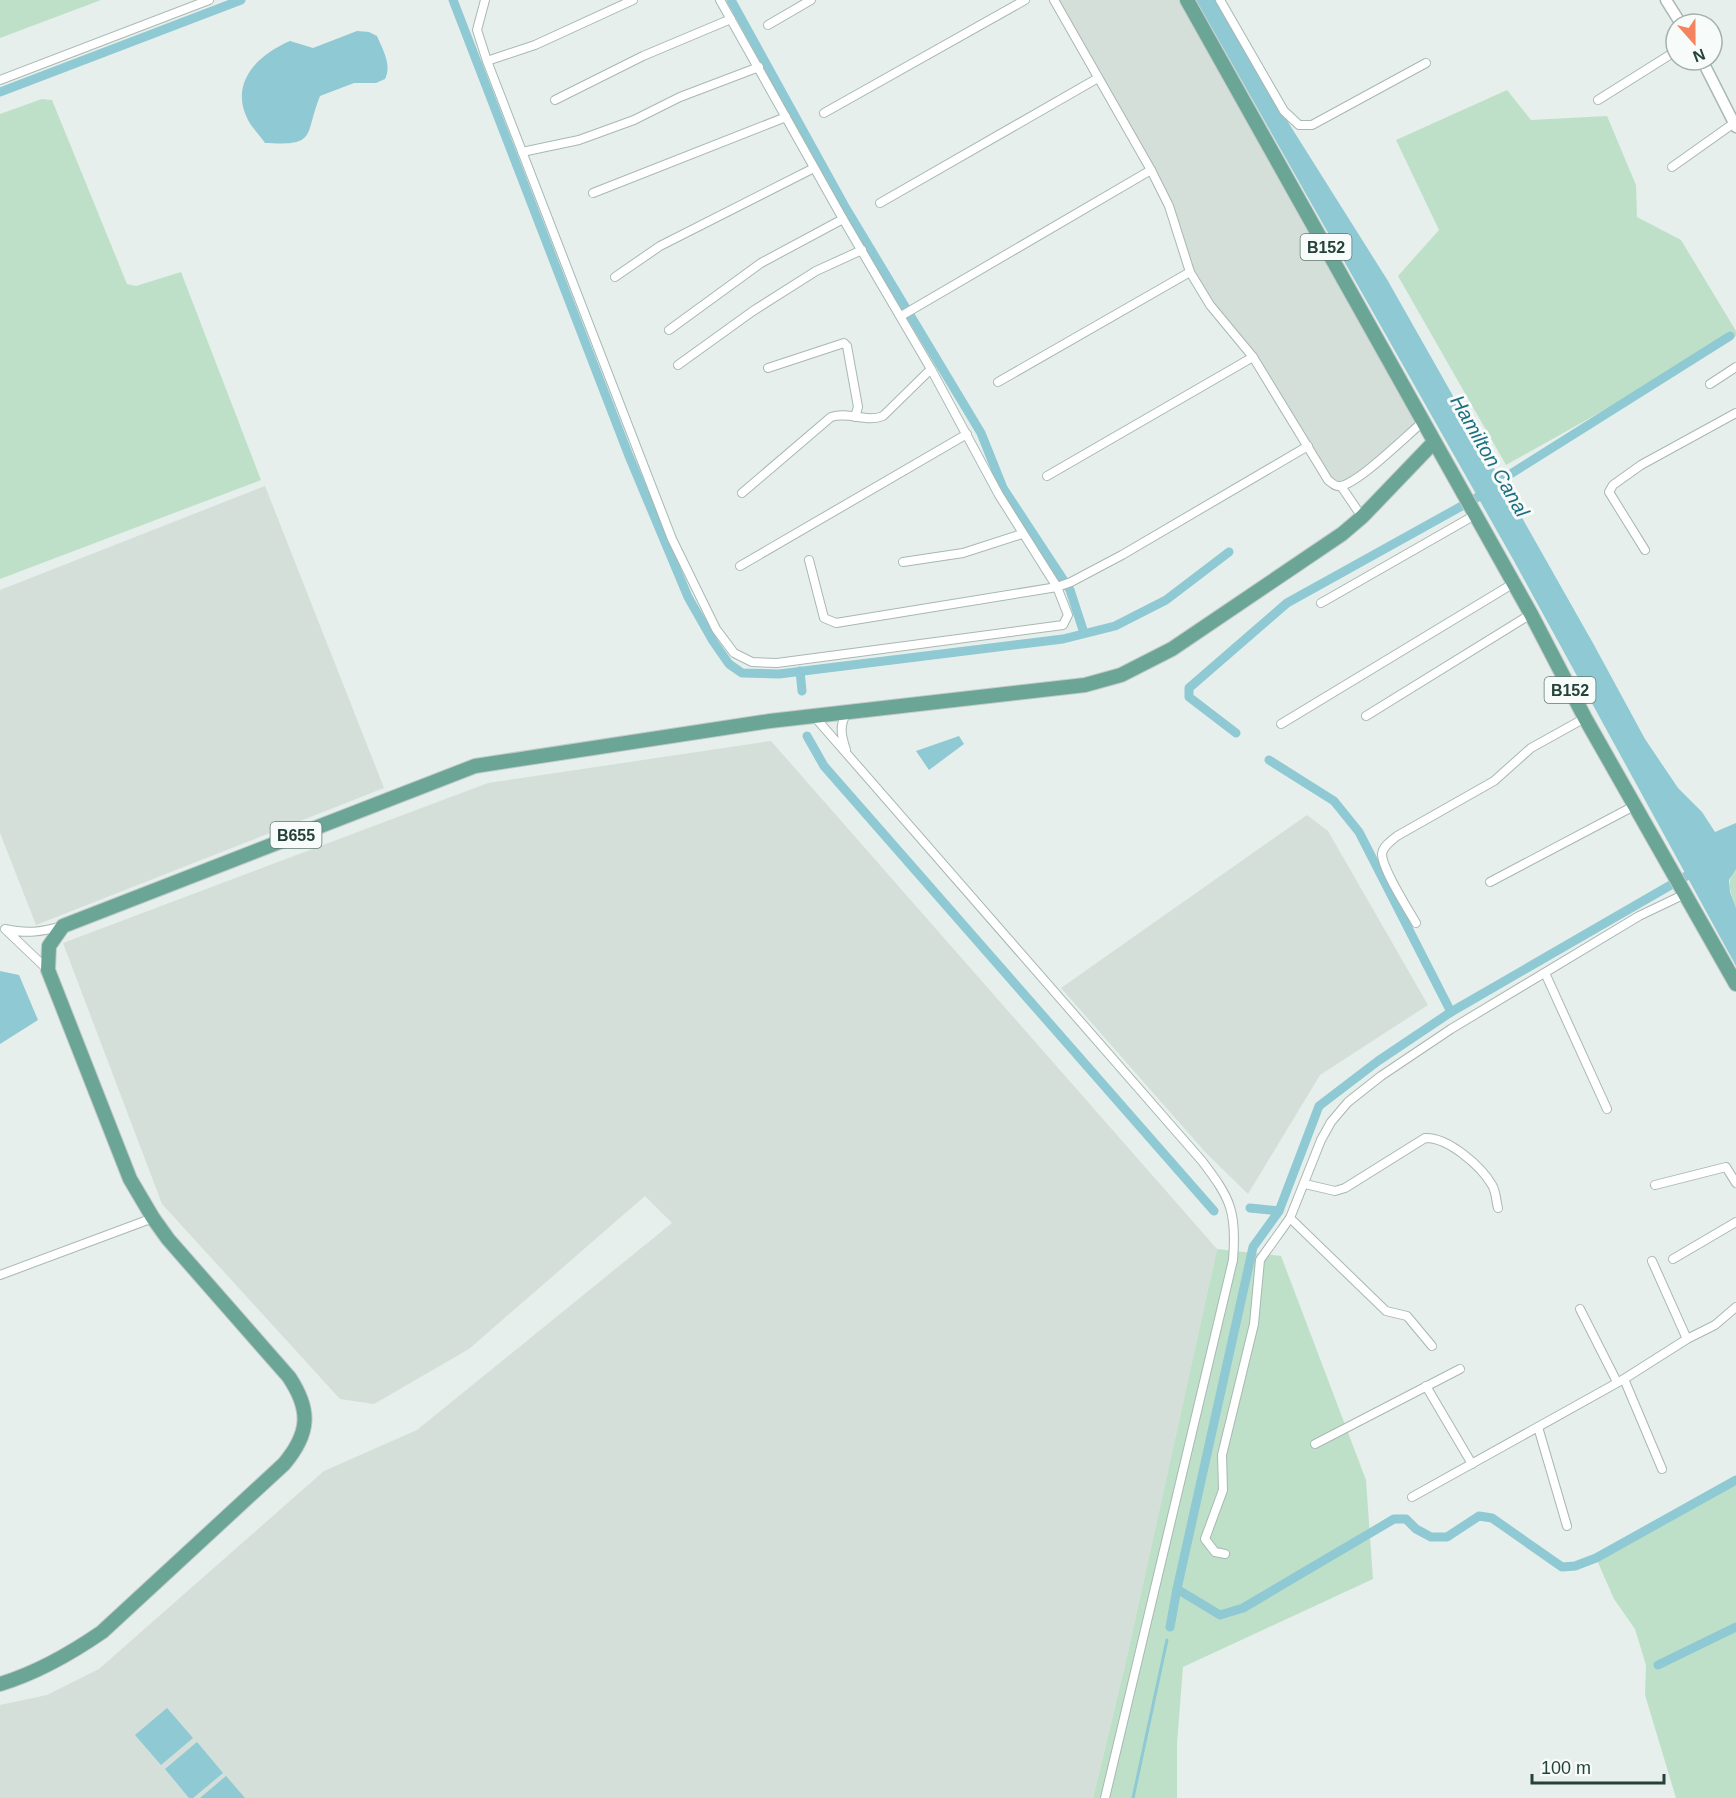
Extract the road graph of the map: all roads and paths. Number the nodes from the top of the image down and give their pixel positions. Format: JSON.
{"nodes":[{"id":1,"x":208,"y":0,"type":"edge"},
{"id":2,"x":485,"y":0,"type":"edge"},
{"id":3,"x":633,"y":0,"type":"edge"},
{"id":4,"x":720,"y":0,"type":"edge"},
{"id":5,"x":811,"y":0,"type":"edge"},
{"id":6,"x":1025,"y":0,"type":"edge"},
{"id":7,"x":1054,"y":0,"type":"edge"},
{"id":8,"x":1187,"y":0,"type":"edge"},
{"id":9,"x":1220,"y":0,"type":"edge"},
{"id":10,"x":731,"y":19,"type":"junction"},
{"id":11,"x":768,"y":25,"type":"dead end"},
{"id":12,"x":1664,"y":59,"type":"edge"},
{"id":13,"x":487,"y":61,"type":"junction"},
{"id":14,"x":1426,"y":63,"type":"dead end"},
{"id":15,"x":759,"y":67,"type":"junction"},
{"id":16,"x":1707,"y":72,"type":"edge"},
{"id":17,"x":1098,"y":78,"type":"junction"},
{"id":18,"x":0,"y":80,"type":"edge"},
{"id":19,"x":555,"y":100,"type":"dead end"},
{"id":20,"x":1598,"y":100,"type":"dead end"},
{"id":21,"x":824,"y":113,"type":"dead end"},
{"id":22,"x":786,"y":117,"type":"junction"},
{"id":23,"x":1735,"y":125,"type":"edge"},
{"id":24,"x":522,"y":152,"type":"junction"},
{"id":25,"x":1672,"y":167,"type":"dead end"},
{"id":26,"x":814,"y":168,"type":"junction"},
{"id":27,"x":1151,"y":170,"type":"junction"},
{"id":28,"x":593,"y":193,"type":"dead end"},
{"id":29,"x":880,"y":203,"type":"dead end"},
{"id":30,"x":843,"y":219,"type":"junction"},
{"id":31,"x":862,"y":250,"type":"junction"},
{"id":32,"x":1190,"y":272,"type":"junction"},
{"id":33,"x":615,"y":277,"type":"dead end"},
{"id":34,"x":903,"y":315,"type":"junction"},
{"id":35,"x":669,"y":330,"type":"dead end"},
{"id":36,"x":1253,"y":357,"type":"junction"},
{"id":37,"x":678,"y":365,"type":"dead end"},
{"id":38,"x":1736,"y":367,"type":"edge"},
{"id":39,"x":768,"y":368,"type":"dead end"},
{"id":40,"x":932,"y":369,"type":"junction"},
{"id":41,"x":998,"y":382,"type":"dead end"},
{"id":42,"x":1710,"y":384,"type":"dead end"},
{"id":43,"x":1736,"y":413,"type":"edge"},
{"id":44,"x":855,"y":417,"type":"junction"},
{"id":45,"x":1424,"y":420,"type":"junction"},
{"id":46,"x":967,"y":434,"type":"junction"},
{"id":47,"x":1434,"y":442,"type":"junction"},
{"id":48,"x":1308,"y":446,"type":"junction"},
{"id":49,"x":1047,"y":476,"type":"dead end"},
{"id":50,"x":1341,"y":486,"type":"junction"},
{"id":51,"x":742,"y":492,"type":"dead end"},
{"id":52,"x":1474,"y":513,"type":"junction"},
{"id":53,"x":1362,"y":517,"type":"junction"},
{"id":54,"x":1022,"y":534,"type":"junction"},
{"id":55,"x":1645,"y":550,"type":"dead end"},
{"id":56,"x":809,"y":560,"type":"dead end"},
{"id":57,"x":903,"y":562,"type":"dead end"},
{"id":58,"x":740,"y":566,"type":"dead end"},
{"id":59,"x":1514,"y":583,"type":"junction"},
{"id":60,"x":1059,"y":586,"type":"junction"},
{"id":61,"x":1321,"y":603,"type":"dead end"},
{"id":62,"x":1531,"y":614,"type":"junction"},
{"id":63,"x":847,"y":712,"type":"junction"},
{"id":64,"x":813,"y":715,"type":"junction"},
{"id":65,"x":1366,"y":716,"type":"dead end"},
{"id":66,"x":1585,"y":718,"type":"junction"},
{"id":67,"x":1281,"y":724,"type":"dead end"},
{"id":68,"x":847,"y":753,"type":"junction"},
{"id":69,"x":1634,"y":806,"type":"junction"},
{"id":70,"x":1490,"y":882,"type":"dead end"},
{"id":71,"x":1683,"y":892,"type":"junction"},
{"id":72,"x":1416,"y":923,"type":"dead end"},
{"id":73,"x":63,"y":926,"type":"junction"},
{"id":74,"x":2,"y":927,"type":"edge"},
{"id":75,"x":48,"y":970,"type":"junction"},
{"id":76,"x":1545,"y":973,"type":"junction"},
{"id":77,"x":1736,"y":984,"type":"edge"},
{"id":78,"x":1607,"y":1109,"type":"dead end"},
{"id":79,"x":1736,"y":1183,"type":"edge"},
{"id":80,"x":1305,"y":1184,"type":"junction"},
{"id":81,"x":1655,"y":1185,"type":"dead end"},
{"id":82,"x":1498,"y":1208,"type":"dead end"},
{"id":83,"x":153,"y":1218,"type":"junction"},
{"id":84,"x":1290,"y":1218,"type":"junction"},
{"id":85,"x":1736,"y":1222,"type":"edge"},
{"id":86,"x":1673,"y":1259,"type":"dead end"},
{"id":87,"x":1652,"y":1261,"type":"dead end"},
{"id":88,"x":0,"y":1275,"type":"edge"},
{"id":89,"x":1736,"y":1307,"type":"edge"},
{"id":90,"x":1580,"y":1309,"type":"dead end"},
{"id":91,"x":1688,"y":1339,"type":"junction"},
{"id":92,"x":1432,"y":1346,"type":"dead end"},
{"id":93,"x":1460,"y":1369,"type":"dead end"},
{"id":94,"x":1620,"y":1380,"type":"junction"},
{"id":95,"x":1426,"y":1386,"type":"junction"},
{"id":96,"x":1538,"y":1427,"type":"junction"},
{"id":97,"x":1315,"y":1444,"type":"dead end"},
{"id":98,"x":1472,"y":1464,"type":"junction"},
{"id":99,"x":1662,"y":1469,"type":"dead end"},
{"id":100,"x":1412,"y":1497,"type":"dead end"},
{"id":101,"x":1567,"y":1526,"type":"dead end"},
{"id":102,"x":1225,"y":1554,"type":"dead end"},
{"id":103,"x":0,"y":1684,"type":"edge"},
{"id":104,"x":1105,"y":1798,"type":"edge"}],
"edges":[{"from":1,"to":18,"type":"street"},
{"from":2,"to":13,"type":"street"},
{"from":3,"to":13,"type":"street"},
{"from":4,"to":10,"type":"street"},
{"from":5,"to":11,"type":"street"},
{"from":6,"to":21,"type":"street"},
{"from":7,"to":17,"type":"street"},
{"from":8,"to":45,"type":"main road","number":"B152"},
{"from":9,"to":14,"type":"street"},
{"from":10,"to":15,"type":"street"},
{"from":10,"to":19,"type":"street"},
{"from":12,"to":20,"type":"street"},
{"from":13,"to":24,"type":"street"},
{"from":15,"to":22,"type":"street"},
{"from":15,"to":24,"type":"street"},
{"from":16,"to":23,"type":"street"},
{"from":17,"to":27,"type":"street"},
{"from":17,"to":29,"type":"street"},
{"from":22,"to":26,"type":"street"},
{"from":22,"to":28,"type":"street"},
{"from":23,"to":25,"type":"street"},
{"from":24,"to":60,"type":"street"},
{"from":26,"to":30,"type":"street"},
{"from":26,"to":33,"type":"street"},
{"from":27,"to":32,"type":"street"},
{"from":27,"to":34,"type":"street"},
{"from":30,"to":31,"type":"street"},
{"from":30,"to":35,"type":"street"},
{"from":31,"to":34,"type":"street"},
{"from":31,"to":37,"type":"street"},
{"from":32,"to":36,"type":"street"},
{"from":32,"to":41,"type":"street"},
{"from":34,"to":40,"type":"street"},
{"from":36,"to":48,"type":"street"},
{"from":36,"to":49,"type":"street"},
{"from":38,"to":42,"type":"street"},
{"from":39,"to":44,"type":"street"},
{"from":40,"to":44,"type":"street"},
{"from":40,"to":46,"type":"street"},
{"from":43,"to":55,"type":"street"},
{"from":44,"to":51,"type":"street"},
{"from":45,"to":47,"type":"main road","number":"B152"},
{"from":45,"to":50,"type":"street"},
{"from":46,"to":54,"type":"street"},
{"from":46,"to":58,"type":"street"},
{"from":47,"to":52,"type":"main road","number":"B152"},
{"from":47,"to":53,"type":"main road","number":"B655"},
{"from":48,"to":50,"type":"street"},
{"from":48,"to":60,"type":"street"},
{"from":50,"to":53,"type":"street"},
{"from":52,"to":59,"type":"main road","number":"B152"},
{"from":52,"to":61,"type":"street"},
{"from":53,"to":63,"type":"main road","number":"B655"},
{"from":54,"to":57,"type":"street"},
{"from":54,"to":60,"type":"street"},
{"from":56,"to":60,"type":"street"},
{"from":59,"to":62,"type":"main road","number":"B152"},
{"from":59,"to":67,"type":"street"},
{"from":62,"to":65,"type":"street"},
{"from":62,"to":66,"type":"main road","number":"B152"},
{"from":63,"to":64,"type":"main road","number":"B655"},
{"from":63,"to":68,"type":"street"},
{"from":64,"to":68,"type":"street"},
{"from":64,"to":73,"type":"main road","number":"B655"},
{"from":66,"to":69,"type":"main road","number":"B152"},
{"from":66,"to":72,"type":"street"},
{"from":68,"to":104,"type":"street"},
{"from":69,"to":70,"type":"street"},
{"from":69,"to":71,"type":"main road","number":"B152"},
{"from":71,"to":76,"type":"street"},
{"from":71,"to":77,"type":"main road","number":"B152"},
{"from":73,"to":74,"type":"street"},
{"from":73,"to":75,"type":"main road"},
{"from":74,"to":75,"type":"street"},
{"from":75,"to":83,"type":"main road"},
{"from":76,"to":78,"type":"street"},
{"from":76,"to":80,"type":"street"},
{"from":79,"to":81,"type":"street"},
{"from":80,"to":82,"type":"street"},
{"from":80,"to":84,"type":"street"},
{"from":83,"to":88,"type":"street"},
{"from":83,"to":103,"type":"main road"},
{"from":84,"to":92,"type":"street"},
{"from":84,"to":102,"type":"street"},
{"from":85,"to":86,"type":"street"},
{"from":87,"to":91,"type":"street"},
{"from":89,"to":91,"type":"street"},
{"from":90,"to":94,"type":"street"},
{"from":91,"to":94,"type":"street"},
{"from":93,"to":95,"type":"street"},
{"from":94,"to":96,"type":"street"},
{"from":94,"to":99,"type":"street"},
{"from":95,"to":97,"type":"street"},
{"from":95,"to":98,"type":"street"},
{"from":96,"to":98,"type":"street"},
{"from":96,"to":101,"type":"street"},
{"from":98,"to":100,"type":"street"}]}
